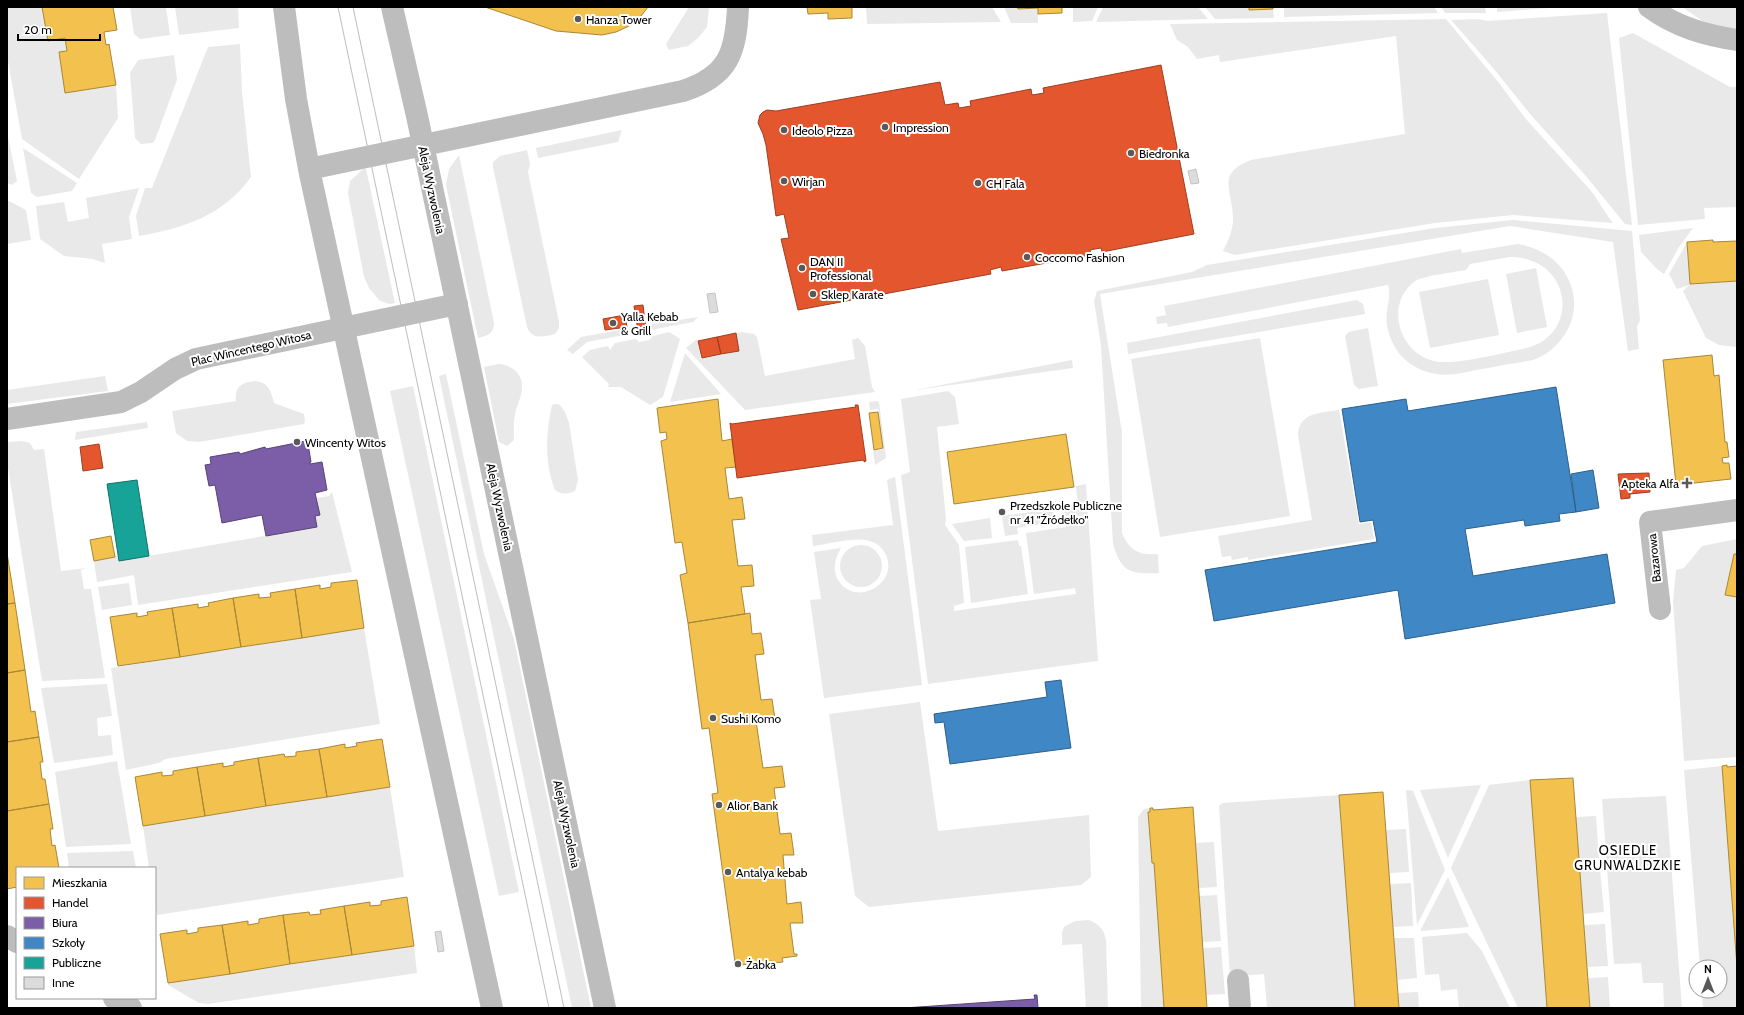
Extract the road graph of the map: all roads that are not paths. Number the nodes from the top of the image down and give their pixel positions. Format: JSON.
{"nodes":[{"id":1,"x":284,"y":7,"type":"edge"},
{"id":2,"x":392,"y":7,"type":"edge"},
{"id":3,"x":738,"y":7,"type":"edge"},
{"id":4,"x":1649,"y":7,"type":"edge"},
{"id":5,"x":1737,"y":40,"type":"edge"},
{"id":6,"x":423,"y":145,"type":"junction"},
{"id":7,"x":309,"y":169,"type":"junction"},
{"id":8,"x":457,"y":304,"type":"junction"},
{"id":9,"x":344,"y":328,"type":"junction"},
{"id":10,"x":7,"y":419,"type":"edge"},
{"id":11,"x":1737,"y":510,"type":"edge"},
{"id":12,"x":1660,"y":609,"type":"dead end"},
{"id":13,"x":7,"y":936,"type":"edge"},
{"id":14,"x":16,"y":941,"type":"edge"},
{"id":15,"x":1238,"y":980,"type":"dead end"},
{"id":16,"x":116,"y":999,"type":"edge"},
{"id":17,"x":131,"y":1008,"type":"edge"},
{"id":18,"x":492,"y":1008,"type":"edge"},
{"id":19,"x":606,"y":1008,"type":"edge"},
{"id":20,"x":1240,"y":1008,"type":"edge"}],
"edges":[{"from":1,"to":7,"type":"street"},
{"from":2,"to":6,"type":"street","name":"Aleja Wyzwolenia"},
{"from":3,"to":6,"type":"street"},
{"from":4,"to":5,"type":"street"},
{"from":6,"to":7,"type":"street"},
{"from":6,"to":8,"type":"street","name":"Aleja Wyzwolenia"},
{"from":7,"to":9,"type":"street"},
{"from":8,"to":9,"type":"street","name":"Plac Wincentego Witosa"},
{"from":8,"to":19,"type":"street","name":"Aleja Wyzwolenia"},
{"from":9,"to":10,"type":"street","name":"Plac Wincentego Witosa"},
{"from":9,"to":18,"type":"street"},
{"from":11,"to":12,"type":"street","name":"Bazarowa"},
{"from":13,"to":14,"type":"street"},
{"from":15,"to":20,"type":"street"},
{"from":16,"to":17,"type":"street"}]}
